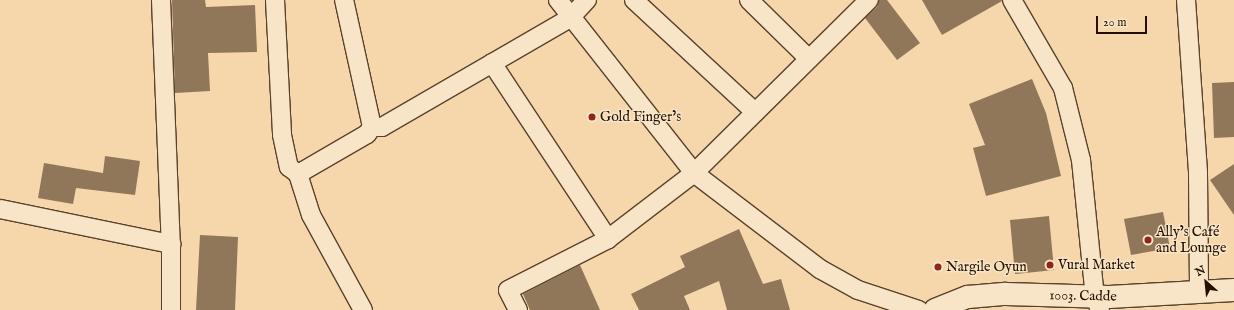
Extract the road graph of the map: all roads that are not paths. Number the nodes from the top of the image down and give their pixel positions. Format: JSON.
{"nodes":[{"id":1,"x":161,"y":0,"type":"edge"},
{"id":2,"x":275,"y":0,"type":"edge"},
{"id":3,"x":344,"y":0,"type":"edge"},
{"id":4,"x":558,"y":0,"type":"edge"},
{"id":5,"x":586,"y":0,"type":"edge"},
{"id":6,"x":634,"y":0,"type":"edge"},
{"id":7,"x":749,"y":0,"type":"edge"},
{"id":8,"x":869,"y":0,"type":"edge"},
{"id":9,"x":1012,"y":0,"type":"edge"},
{"id":10,"x":1186,"y":0,"type":"edge"},
{"id":11,"x":570,"y":18,"type":"junction"},
{"id":12,"x":809,"y":59,"type":"junction"},
{"id":13,"x":492,"y":63,"type":"junction"},
{"id":14,"x":755,"y":112,"type":"junction"},
{"id":15,"x":372,"y":128,"type":"junction"},
{"id":16,"x":694,"y":172,"type":"junction"},
{"id":17,"x":298,"y":174,"type":"junction"},
{"id":18,"x":0,"y":209,"type":"edge"},
{"id":19,"x":608,"y":239,"type":"junction"},
{"id":20,"x":172,"y":244,"type":"junction"},
{"id":21,"x":1234,"y":290,"type":"edge"},
{"id":22,"x":1199,"y":292,"type":"junction"},
{"id":23,"x":1097,"y":303,"type":"edge"},
{"id":24,"x":171,"y":310,"type":"edge"},
{"id":25,"x":363,"y":310,"type":"edge"},
{"id":26,"x":518,"y":310,"type":"edge"},
{"id":27,"x":919,"y":310,"type":"edge"},
{"id":28,"x":935,"y":310,"type":"edge"}],
"edges":[{"from":1,"to":20,"type":"street"},
{"from":2,"to":17,"type":"street"},
{"from":3,"to":15,"type":"street"},
{"from":4,"to":11,"type":"street"},
{"from":5,"to":11,"type":"street"},
{"from":6,"to":14,"type":"street"},
{"from":7,"to":12,"type":"street"},
{"from":8,"to":12,"type":"street"},
{"from":9,"to":23,"type":"street"},
{"from":10,"to":22,"type":"street"},
{"from":11,"to":13,"type":"street"},
{"from":11,"to":16,"type":"street"},
{"from":12,"to":14,"type":"street"},
{"from":13,"to":15,"type":"street"},
{"from":13,"to":19,"type":"street"},
{"from":14,"to":16,"type":"street"},
{"from":15,"to":17,"type":"street"},
{"from":16,"to":19,"type":"street"},
{"from":16,"to":27,"type":"street"},
{"from":17,"to":25,"type":"street"},
{"from":18,"to":20,"type":"street"},
{"from":19,"to":26,"type":"street"},
{"from":20,"to":24,"type":"street"},
{"from":21,"to":22,"type":"main road","name":"1003. Cadde"},
{"from":22,"to":23,"type":"main road","name":"1003. Cadde"},
{"from":23,"to":28,"type":"main road","name":"1003. Cadde"}]}
